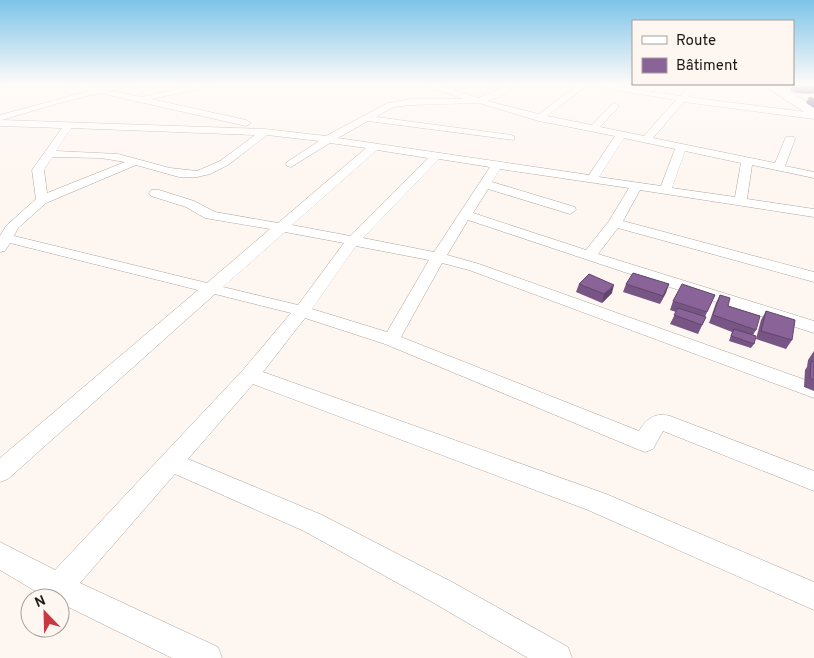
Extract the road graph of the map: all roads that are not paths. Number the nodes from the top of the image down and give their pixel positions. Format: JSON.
{"nodes":[{"id":1,"x":205,"y":115,"type":"edge"},
{"id":2,"x":372,"y":115,"type":"edge"},
{"id":3,"x":527,"y":115,"type":"edge"},
{"id":4,"x":543,"y":115,"type":"edge"},
{"id":5,"x":607,"y":115,"type":"edge"},
{"id":6,"x":669,"y":115,"type":"edge"},
{"id":7,"x":366,"y":118,"type":"junction"},
{"id":8,"x":539,"y":118,"type":"junction"},
{"id":9,"x":0,"y":122,"type":"edge"},
{"id":10,"x":69,"y":125,"type":"junction"},
{"id":11,"x":593,"y":129,"type":"junction"},
{"id":12,"x":265,"y":132,"type":"junction"},
{"id":13,"x":285,"y":133,"type":"junction"},
{"id":14,"x":621,"y":134,"type":"junction"},
{"id":15,"x":511,"y":138,"type":"dead end"},
{"id":16,"x":647,"y":139,"type":"junction"},
{"id":17,"x":790,"y":139,"type":"dead end"},
{"id":18,"x":328,"y":140,"type":"junction"},
{"id":19,"x":376,"y":146,"type":"junction"},
{"id":20,"x":681,"y":146,"type":"junction"},
{"id":21,"x":48,"y":154,"type":"junction"},
{"id":22,"x":436,"y":156,"type":"junction"},
{"id":23,"x":136,"y":161,"type":"junction"},
{"id":24,"x":747,"y":161,"type":"junction"},
{"id":25,"x":291,"y":164,"type":"dead end"},
{"id":26,"x":497,"y":165,"type":"junction"},
{"id":27,"x":778,"y":168,"type":"junction"},
{"id":28,"x":814,"y":175,"type":"edge"},
{"id":29,"x":592,"y":180,"type":"junction"},
{"id":30,"x":485,"y":184,"type":"junction"},
{"id":31,"x":636,"y":186,"type":"junction"},
{"id":32,"x":665,"y":190,"type":"junction"},
{"id":33,"x":155,"y":192,"type":"dead end"},
{"id":34,"x":42,"y":200,"type":"junction"},
{"id":35,"x":740,"y":202,"type":"junction"},
{"id":36,"x":570,"y":210,"type":"dead end"},
{"id":37,"x":814,"y":213,"type":"edge"},
{"id":38,"x":466,"y":215,"type":"junction"},
{"id":39,"x":616,"y":223,"type":"junction"},
{"id":40,"x":281,"y":227,"type":"junction"},
{"id":41,"x":352,"y":242,"type":"junction"},
{"id":42,"x":3,"y":243,"type":"edge"},
{"id":43,"x":589,"y":255,"type":"junction"},
{"id":44,"x":438,"y":257,"type":"junction"},
{"id":45,"x":814,"y":277,"type":"edge"},
{"id":46,"x":211,"y":288,"type":"junction"},
{"id":47,"x":302,"y":311,"type":"junction"},
{"id":48,"x":814,"y":327,"type":"edge"},
{"id":49,"x":391,"y":340,"type":"junction"},
{"id":50,"x":250,"y":374,"type":"junction"},
{"id":51,"x":814,"y":392,"type":"edge"},
{"id":52,"x":172,"y":462,"type":"junction"},
{"id":53,"x":0,"y":472,"type":"edge"},
{"id":54,"x":814,"y":481,"type":"edge"},
{"id":55,"x":0,"y":555,"type":"edge"},
{"id":56,"x":58,"y":588,"type":"joint"},
{"id":57,"x":70,"y":594,"type":"edge"},
{"id":58,"x":814,"y":596,"type":"edge"},
{"id":59,"x":207,"y":658,"type":"edge"},
{"id":60,"x":557,"y":658,"type":"edge"}],
"edges":[{"from":1,"to":13,"type":"street"},
{"from":2,"to":7,"type":"street"},
{"from":3,"to":8,"type":"street"},
{"from":4,"to":8,"type":"street"},
{"from":5,"to":11,"type":"street"},
{"from":6,"to":16,"type":"street"},
{"from":7,"to":15,"type":"street"},
{"from":7,"to":18,"type":"street"},
{"from":8,"to":11,"type":"street"},
{"from":9,"to":10,"type":"street"},
{"from":10,"to":12,"type":"street"},
{"from":10,"to":21,"type":"street"},
{"from":11,"to":14,"type":"street"},
{"from":12,"to":13,"type":"street"},
{"from":12,"to":23,"type":"street"},
{"from":13,"to":18,"type":"street"},
{"from":14,"to":16,"type":"street"},
{"from":14,"to":29,"type":"street"},
{"from":16,"to":20,"type":"street"},
{"from":17,"to":27,"type":"street"},
{"from":18,"to":19,"type":"street"},
{"from":18,"to":25,"type":"street"},
{"from":19,"to":22,"type":"street"},
{"from":19,"to":40,"type":"street"},
{"from":20,"to":24,"type":"street"},
{"from":20,"to":32,"type":"street"},
{"from":21,"to":23,"type":"street"},
{"from":21,"to":34,"type":"street"},
{"from":22,"to":26,"type":"street"},
{"from":22,"to":41,"type":"street"},
{"from":23,"to":34,"type":"street"},
{"from":24,"to":27,"type":"street"},
{"from":24,"to":35,"type":"street"},
{"from":26,"to":29,"type":"street"},
{"from":26,"to":30,"type":"street"},
{"from":27,"to":28,"type":"street"},
{"from":29,"to":31,"type":"street"},
{"from":30,"to":36,"type":"street"},
{"from":30,"to":38,"type":"street"},
{"from":31,"to":32,"type":"street"},
{"from":31,"to":39,"type":"street"},
{"from":32,"to":35,"type":"street"},
{"from":33,"to":40,"type":"street"},
{"from":34,"to":42,"type":"street"},
{"from":35,"to":37,"type":"street"},
{"from":38,"to":43,"type":"street"},
{"from":38,"to":44,"type":"street"},
{"from":39,"to":43,"type":"street"},
{"from":39,"to":45,"type":"street"},
{"from":40,"to":41,"type":"street"},
{"from":40,"to":46,"type":"street"},
{"from":41,"to":44,"type":"street"},
{"from":41,"to":47,"type":"street"},
{"from":42,"to":46,"type":"street"},
{"from":43,"to":48,"type":"street"},
{"from":44,"to":49,"type":"street"},
{"from":44,"to":51,"type":"street"},
{"from":46,"to":47,"type":"street"},
{"from":46,"to":53,"type":"street"},
{"from":47,"to":49,"type":"street"},
{"from":47,"to":50,"type":"street"},
{"from":49,"to":54,"type":"street"},
{"from":50,"to":52,"type":"street"},
{"from":50,"to":58,"type":"street"},
{"from":52,"to":56,"type":"street"},
{"from":52,"to":60,"type":"street"},
{"from":55,"to":56,"type":"street"},
{"from":57,"to":59,"type":"street"}]}
